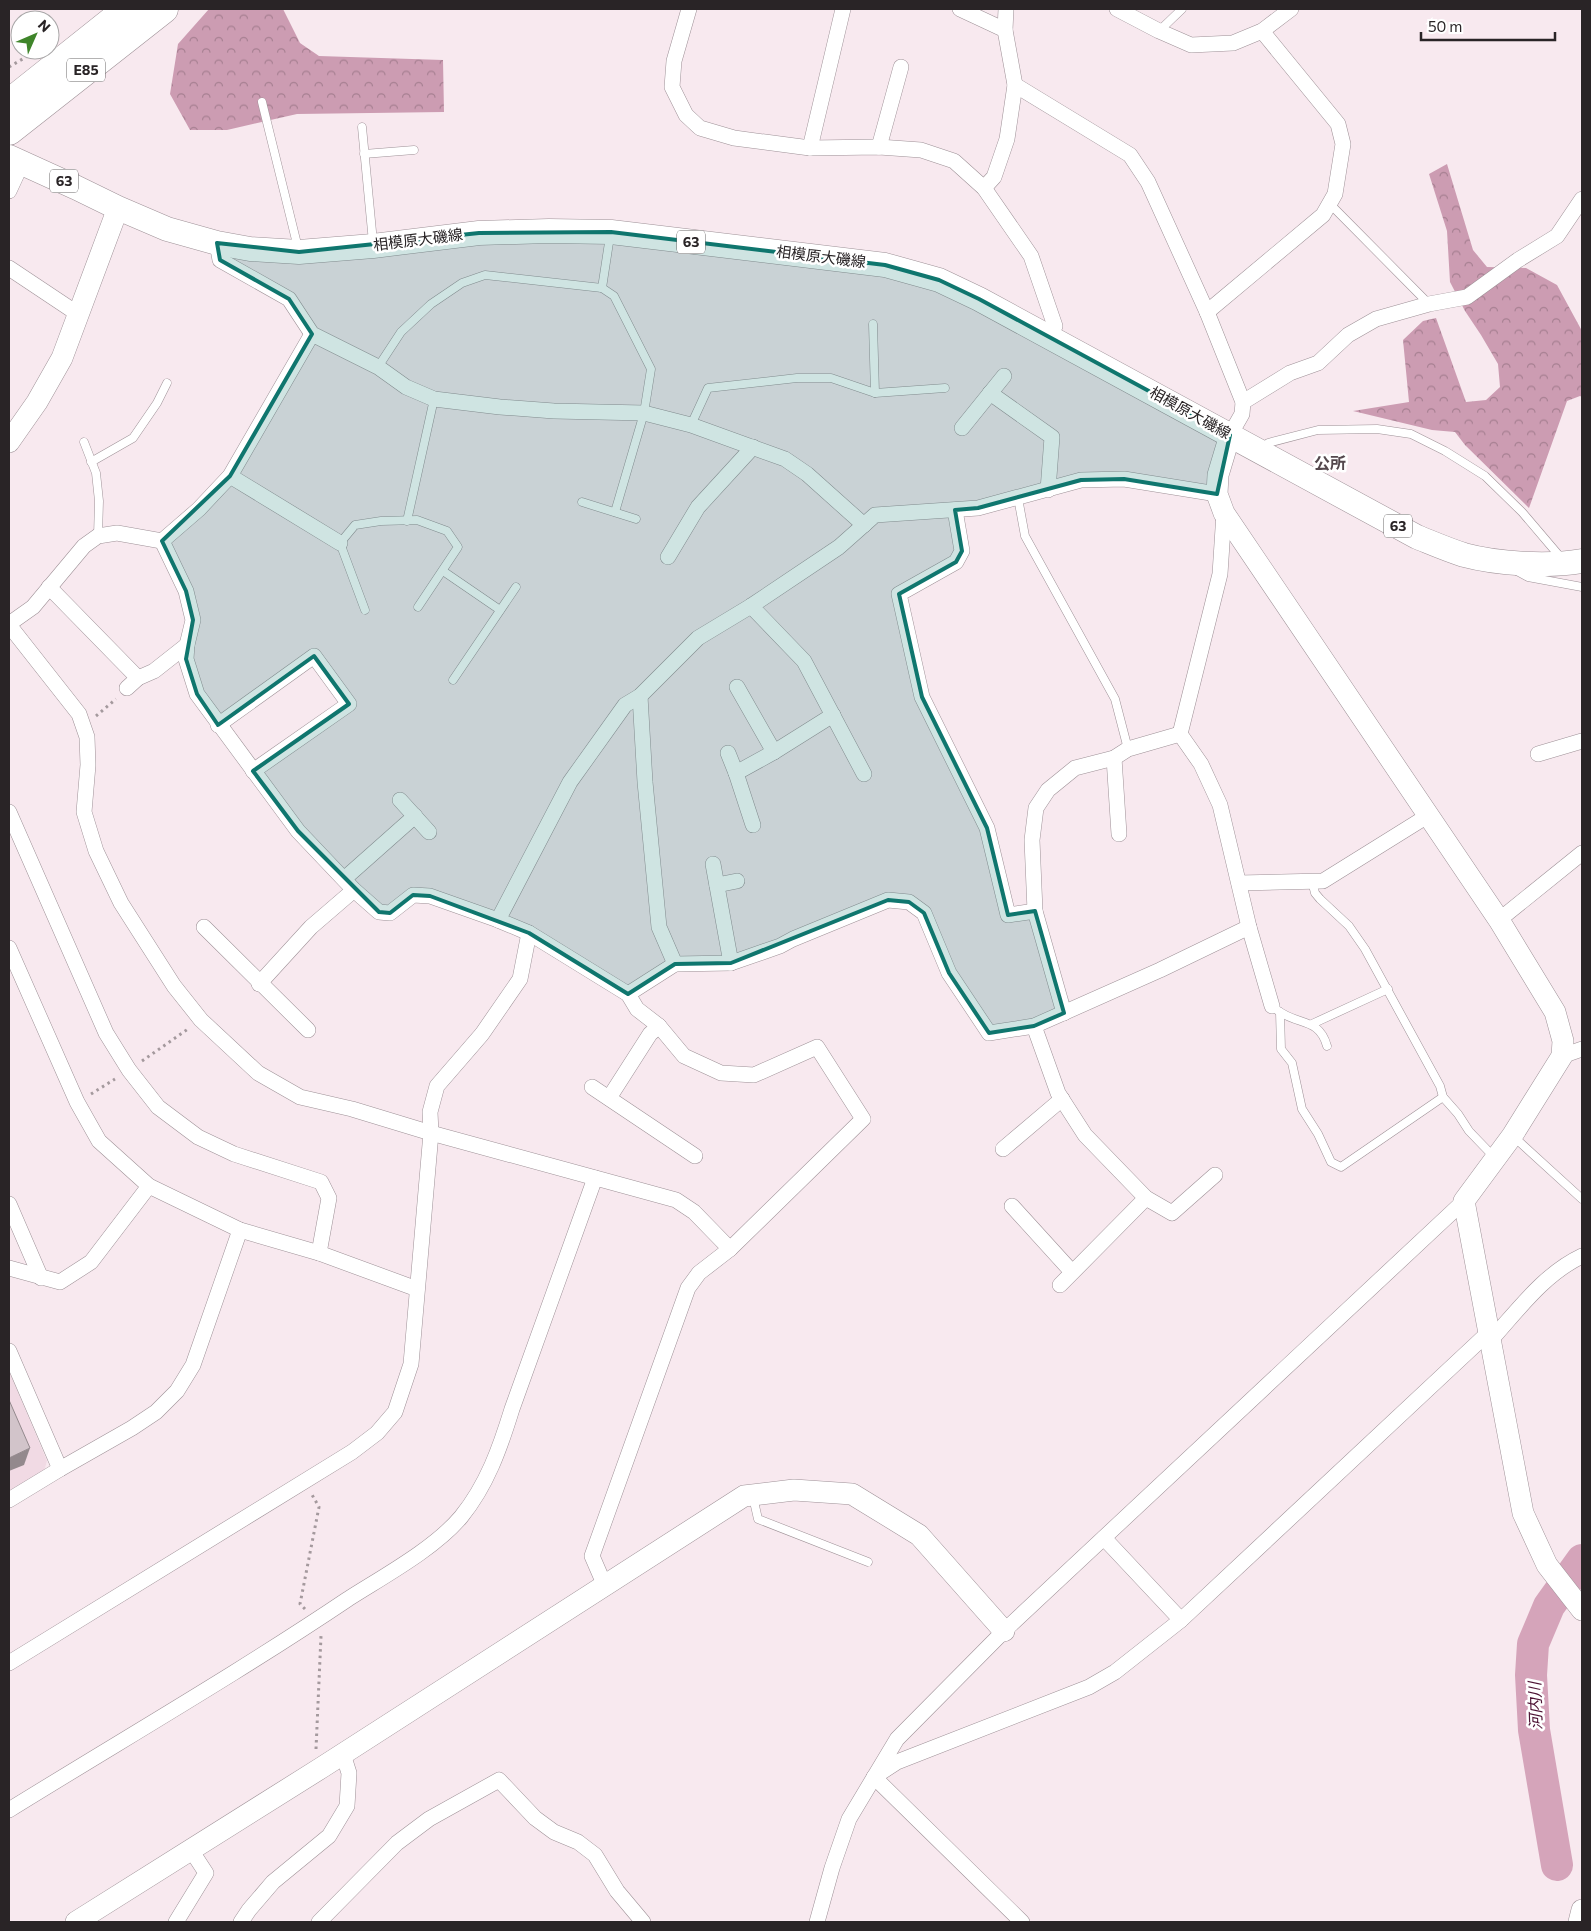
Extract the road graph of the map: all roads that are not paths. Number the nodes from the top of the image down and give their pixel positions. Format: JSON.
{"nodes":[{"id":1,"x":127,"y":9,"type":"edge"},
{"id":2,"x":164,"y":9,"type":"edge"},
{"id":3,"x":689,"y":9,"type":"edge"},
{"id":4,"x":843,"y":9,"type":"edge"},
{"id":5,"x":960,"y":9,"type":"edge"},
{"id":6,"x":1006,"y":9,"type":"edge"},
{"id":7,"x":1116,"y":9,"type":"edge"},
{"id":8,"x":1182,"y":9,"type":"edge"},
{"id":9,"x":1291,"y":9,"type":"edge"},
{"id":10,"x":1006,"y":30,"type":"junction"},
{"id":11,"x":1158,"y":31,"type":"junction"},
{"id":12,"x":1262,"y":31,"type":"junction"},
{"id":13,"x":901,"y":67,"type":"dead end"},
{"id":14,"x":1015,"y":85,"type":"junction"},
{"id":15,"x":262,"y":102,"type":"dead end"},
{"id":16,"x":9,"y":103,"type":"edge"},
{"id":17,"x":362,"y":127,"type":"dead end"},
{"id":18,"x":9,"y":131,"type":"edge"},
{"id":19,"x":879,"y":147,"type":"junction"},
{"id":20,"x":810,"y":148,"type":"junction"},
{"id":21,"x":414,"y":150,"type":"dead end"},
{"id":22,"x":364,"y":154,"type":"junction"},
{"id":23,"x":15,"y":160,"type":"edge"},
{"id":24,"x":984,"y":188,"type":"junction"},
{"id":25,"x":9,"y":191,"type":"edge"},
{"id":26,"x":1582,"y":200,"type":"edge"},
{"id":27,"x":1329,"y":203,"type":"junction"},
{"id":28,"x":118,"y":208,"type":"junction"},
{"id":29,"x":611,"y":232,"type":"junction"},
{"id":30,"x":216,"y":244,"type":"junction"},
{"id":31,"x":373,"y":246,"type":"junction"},
{"id":32,"x":299,"y":252,"type":"junction"},
{"id":33,"x":9,"y":268,"type":"edge"},
{"id":34,"x":602,"y":288,"type":"junction"},
{"id":35,"x":1429,"y":304,"type":"junction"},
{"id":36,"x":1207,"y":312,"type":"junction"},
{"id":37,"x":78,"y":314,"type":"junction"},
{"id":38,"x":873,"y":324,"type":"dead end"},
{"id":39,"x":312,"y":334,"type":"junction"},
{"id":40,"x":1051,"y":336,"type":"junction"},
{"id":41,"x":378,"y":367,"type":"junction"},
{"id":42,"x":1004,"y":376,"type":"dead end"},
{"id":43,"x":167,"y":383,"type":"dead end"},
{"id":44,"x":945,"y":388,"type":"dead end"},
{"id":45,"x":875,"y":393,"type":"junction"},
{"id":46,"x":990,"y":393,"type":"junction"},
{"id":47,"x":434,"y":398,"type":"junction"},
{"id":48,"x":1243,"y":402,"type":"junction"},
{"id":49,"x":644,"y":413,"type":"junction"},
{"id":50,"x":691,"y":424,"type":"junction"},
{"id":51,"x":962,"y":428,"type":"dead end"},
{"id":52,"x":1230,"y":436,"type":"junction"},
{"id":53,"x":9,"y":442,"type":"edge"},
{"id":54,"x":84,"y":442,"type":"dead end"},
{"id":55,"x":753,"y":447,"type":"junction"},
{"id":56,"x":1261,"y":452,"type":"junction"},
{"id":57,"x":91,"y":462,"type":"junction"},
{"id":58,"x":230,"y":476,"type":"junction"},
{"id":59,"x":1048,"y":490,"type":"junction"},
{"id":60,"x":1018,"y":498,"type":"junction"},
{"id":61,"x":582,"y":502,"type":"dead end"},
{"id":62,"x":1220,"y":503,"type":"junction"},
{"id":63,"x":955,"y":510,"type":"junction"},
{"id":64,"x":615,"y":512,"type":"junction"},
{"id":65,"x":636,"y":519,"type":"dead end"},
{"id":66,"x":407,"y":521,"type":"junction"},
{"id":67,"x":864,"y":525,"type":"junction"},
{"id":68,"x":98,"y":536,"type":"junction"},
{"id":69,"x":162,"y":541,"type":"junction"},
{"id":70,"x":340,"y":543,"type":"junction"},
{"id":71,"x":668,"y":557,"type":"dead end"},
{"id":72,"x":1500,"y":562,"type":"junction"},
{"id":73,"x":1574,"y":562,"type":"edge"},
{"id":74,"x":443,"y":571,"type":"junction"},
{"id":75,"x":49,"y":587,"type":"junction"},
{"id":76,"x":516,"y":587,"type":"dead end"},
{"id":77,"x":1582,"y":587,"type":"edge"},
{"id":78,"x":751,"y":606,"type":"junction"},
{"id":79,"x":418,"y":607,"type":"dead end"},
{"id":80,"x":365,"y":610,"type":"dead end"},
{"id":81,"x":500,"y":610,"type":"junction"},
{"id":82,"x":9,"y":624,"type":"edge"},
{"id":83,"x":187,"y":645,"type":"junction"},
{"id":84,"x":453,"y":680,"type":"dead end"},
{"id":85,"x":737,"y":687,"type":"dead end"},
{"id":86,"x":640,"y":696,"type":"junction"},
{"id":87,"x":833,"y":715,"type":"junction"},
{"id":88,"x":218,"y":725,"type":"junction"},
{"id":89,"x":1180,"y":734,"type":"junction"},
{"id":90,"x":1582,"y":740,"type":"edge"},
{"id":91,"x":1128,"y":749,"type":"junction"},
{"id":92,"x":774,"y":752,"type":"junction"},
{"id":93,"x":728,"y":753,"type":"dead end"},
{"id":94,"x":1538,"y":754,"type":"dead end"},
{"id":95,"x":1114,"y":758,"type":"junction"},
{"id":96,"x":253,"y":771,"type":"junction"},
{"id":97,"x":736,"y":773,"type":"junction"},
{"id":98,"x":864,"y":774,"type":"dead end"},
{"id":99,"x":400,"y":800,"type":"dead end"},
{"id":100,"x":9,"y":812,"type":"edge"},
{"id":101,"x":1429,"y":815,"type":"junction"},
{"id":102,"x":415,"y":816,"type":"junction"},
{"id":103,"x":753,"y":825,"type":"dead end"},
{"id":104,"x":429,"y":832,"type":"dead end"},
{"id":105,"x":1119,"y":834,"type":"dead end"},
{"id":106,"x":1582,"y":853,"type":"edge"},
{"id":107,"x":713,"y":864,"type":"dead end"},
{"id":108,"x":737,"y":881,"type":"dead end"},
{"id":109,"x":1312,"y":881,"type":"junction"},
{"id":110,"x":1239,"y":882,"type":"junction"},
{"id":111,"x":349,"y":885,"type":"junction"},
{"id":112,"x":717,"y":885,"type":"junction"},
{"id":113,"x":1035,"y":912,"type":"junction"},
{"id":114,"x":498,"y":920,"type":"junction"},
{"id":115,"x":1499,"y":920,"type":"junction"},
{"id":116,"x":204,"y":927,"type":"dead end"},
{"id":117,"x":1250,"y":927,"type":"junction"},
{"id":118,"x":529,"y":933,"type":"junction"},
{"id":119,"x":9,"y":948,"type":"edge"},
{"id":120,"x":731,"y":963,"type":"junction"},
{"id":121,"x":675,"y":964,"type":"junction"},
{"id":122,"x":259,"y":984,"type":"junction"},
{"id":123,"x":1388,"y":990,"type":"junction"},
{"id":124,"x":628,"y":994,"type":"junction"},
{"id":125,"x":1276,"y":1009,"type":"junction"},
{"id":126,"x":1064,"y":1013,"type":"junction"},
{"id":127,"x":1312,"y":1024,"type":"junction"},
{"id":128,"x":659,"y":1026,"type":"junction"},
{"id":129,"x":1034,"y":1026,"type":"junction"},
{"id":130,"x":308,"y":1030,"type":"dead end"},
{"id":131,"x":1326,"y":1046,"type":"dead end"},
{"id":132,"x":1582,"y":1049,"type":"edge"},
{"id":133,"x":1562,"y":1056,"type":"junction"},
{"id":134,"x":592,"y":1087,"type":"dead end"},
{"id":135,"x":1443,"y":1097,"type":"junction"},
{"id":136,"x":609,"y":1098,"type":"junction"},
{"id":137,"x":1062,"y":1099,"type":"junction"},
{"id":138,"x":431,"y":1133,"type":"junction"},
{"id":139,"x":1512,"y":1136,"type":"junction"},
{"id":140,"x":1003,"y":1149,"type":"dead end"},
{"id":141,"x":695,"y":1156,"type":"dead end"},
{"id":142,"x":1496,"y":1158,"type":"junction"},
{"id":143,"x":1215,"y":1175,"type":"dead end"},
{"id":144,"x":595,"y":1178,"type":"junction"},
{"id":145,"x":149,"y":1186,"type":"junction"},
{"id":146,"x":1146,"y":1198,"type":"junction"},
{"id":147,"x":1582,"y":1198,"type":"edge"},
{"id":148,"x":1464,"y":1201,"type":"junction"},
{"id":149,"x":9,"y":1204,"type":"edge"},
{"id":150,"x":1012,"y":1206,"type":"dead end"},
{"id":151,"x":240,"y":1230,"type":"junction"},
{"id":152,"x":730,"y":1248,"type":"junction"},
{"id":153,"x":318,"y":1253,"type":"junction"},
{"id":154,"x":1582,"y":1256,"type":"edge"},
{"id":155,"x":9,"y":1268,"type":"edge"},
{"id":156,"x":1072,"y":1272,"type":"junction"},
{"id":157,"x":41,"y":1278,"type":"junction"},
{"id":158,"x":1060,"y":1285,"type":"dead end"},
{"id":159,"x":417,"y":1288,"type":"junction"},
{"id":160,"x":1489,"y":1337,"type":"junction"},
{"id":161,"x":9,"y":1351,"type":"edge"},
{"id":162,"x":60,"y":1469,"type":"junction"},
{"id":163,"x":752,"y":1495,"type":"junction"},
{"id":164,"x":9,"y":1500,"type":"edge"},
{"id":165,"x":1104,"y":1538,"type":"junction"},
{"id":166,"x":868,"y":1562,"type":"dead end"},
{"id":167,"x":605,"y":1586,"type":"junction"},
{"id":168,"x":1578,"y":1605,"type":"edge"},
{"id":169,"x":1181,"y":1620,"type":"junction"},
{"id":170,"x":1004,"y":1631,"type":"junction"},
{"id":171,"x":9,"y":1663,"type":"edge"},
{"id":172,"x":343,"y":1754,"type":"junction"},
{"id":173,"x":874,"y":1777,"type":"junction"},
{"id":174,"x":9,"y":1810,"type":"edge"},
{"id":175,"x":191,"y":1850,"type":"junction"},
{"id":176,"x":1582,"y":1910,"type":"edge"},
{"id":177,"x":76,"y":1922,"type":"edge"},
{"id":178,"x":176,"y":1922,"type":"edge"},
{"id":179,"x":242,"y":1922,"type":"edge"},
{"id":180,"x":320,"y":1922,"type":"edge"},
{"id":181,"x":643,"y":1922,"type":"edge"},
{"id":182,"x":818,"y":1922,"type":"edge"},
{"id":183,"x":1022,"y":1922,"type":"edge"},
{"id":184,"x":1578,"y":1922,"type":"edge"}],
"edges":[{"from":1,"to":16,"type":"highway","number":"E85"},
{"from":2,"to":18,"type":"highway","number":"E85"},
{"from":3,"to":20,"type":"street"},
{"from":4,"to":20,"type":"street"},
{"from":5,"to":10,"type":"street"},
{"from":6,"to":10,"type":"street"},
{"from":7,"to":11,"type":"street"},
{"from":8,"to":11,"type":"lane"},
{"from":9,"to":12,"type":"street"},
{"from":10,"to":14,"type":"street"},
{"from":11,"to":12,"type":"street"},
{"from":12,"to":27,"type":"street"},
{"from":13,"to":19,"type":"street"},
{"from":14,"to":24,"type":"street"},
{"from":14,"to":36,"type":"street"},
{"from":15,"to":32,"type":"lane"},
{"from":17,"to":22,"type":"lane"},
{"from":19,"to":20,"type":"street"},
{"from":19,"to":24,"type":"street"},
{"from":21,"to":22,"type":"lane"},
{"from":22,"to":31,"type":"lane"},
{"from":23,"to":25,"type":"street"},
{"from":23,"to":28,"type":"main road","name":"相模原大磯線","number":"63"},
{"from":24,"to":40,"type":"street"},
{"from":26,"to":35,"type":"street"},
{"from":27,"to":35,"type":"lane"},
{"from":27,"to":36,"type":"street"},
{"from":28,"to":30,"type":"main road","name":"相模原大磯線","number":"63"},
{"from":28,"to":37,"type":"street"},
{"from":29,"to":31,"type":"main road","name":"相模原大磯線","number":"63"},
{"from":29,"to":34,"type":"lane"},
{"from":29,"to":40,"type":"main road","name":"相模原大磯線","number":"63"},
{"from":30,"to":32,"type":"main road","name":"相模原大磯線","number":"63"},
{"from":30,"to":39,"type":"street"},
{"from":31,"to":32,"type":"main road","name":"相模原大磯線","number":"63"},
{"from":33,"to":37,"type":"street"},
{"from":34,"to":41,"type":"lane"},
{"from":34,"to":49,"type":"lane"},
{"from":35,"to":48,"type":"street"},
{"from":36,"to":48,"type":"street"},
{"from":37,"to":53,"type":"street"},
{"from":38,"to":45,"type":"lane"},
{"from":39,"to":41,"type":"street"},
{"from":39,"to":58,"type":"street"},
{"from":40,"to":52,"type":"main road","name":"相模原大磯線","number":"63"},
{"from":41,"to":47,"type":"street"},
{"from":42,"to":46,"type":"street"},
{"from":43,"to":57,"type":"lane"},
{"from":44,"to":45,"type":"lane"},
{"from":45,"to":50,"type":"lane"},
{"from":46,"to":51,"type":"street"},
{"from":46,"to":59,"type":"street"},
{"from":47,"to":49,"type":"street"},
{"from":47,"to":66,"type":"lane"},
{"from":48,"to":52,"type":"street"},
{"from":49,"to":50,"type":"street"},
{"from":49,"to":64,"type":"lane"},
{"from":50,"to":55,"type":"street"},
{"from":52,"to":56,"type":"main road","name":"相模原大磯線","number":"63"},
{"from":52,"to":62,"type":"street"},
{"from":54,"to":57,"type":"lane"},
{"from":55,"to":67,"type":"street"},
{"from":55,"to":71,"type":"street"},
{"from":56,"to":72,"type":"main road","name":"相模原大磯線","number":"63"},
{"from":56,"to":73,"type":"lane"},
{"from":57,"to":68,"type":"lane"},
{"from":58,"to":69,"type":"street"},
{"from":58,"to":70,"type":"street"},
{"from":59,"to":60,"type":"street"},
{"from":59,"to":62,"type":"street"},
{"from":60,"to":63,"type":"street"},
{"from":60,"to":91,"type":"lane"},
{"from":61,"to":64,"type":"lane"},
{"from":62,"to":89,"type":"street"},
{"from":62,"to":101,"type":"street"},
{"from":63,"to":67,"type":"street"},
{"from":63,"to":113,"type":"street"},
{"from":64,"to":65,"type":"lane"},
{"from":66,"to":70,"type":"lane"},
{"from":66,"to":74,"type":"lane"},
{"from":67,"to":78,"type":"street"},
{"from":68,"to":69,"type":"street"},
{"from":68,"to":75,"type":"street"},
{"from":69,"to":83,"type":"street"},
{"from":70,"to":80,"type":"lane"},
{"from":72,"to":73,"type":"main road","name":"相模原大磯線","number":"63"},
{"from":72,"to":77,"type":"lane"},
{"from":74,"to":79,"type":"lane"},
{"from":74,"to":81,"type":"lane"},
{"from":75,"to":82,"type":"street"},
{"from":75,"to":83,"type":"street"},
{"from":76,"to":81,"type":"lane"},
{"from":78,"to":86,"type":"street"},
{"from":78,"to":87,"type":"street"},
{"from":81,"to":84,"type":"lane"},
{"from":82,"to":138,"type":"street"},
{"from":83,"to":88,"type":"street"},
{"from":85,"to":92,"type":"street"},
{"from":86,"to":114,"type":"street"},
{"from":86,"to":121,"type":"street"},
{"from":87,"to":92,"type":"street"},
{"from":87,"to":98,"type":"street"},
{"from":88,"to":96,"type":"street"},
{"from":88,"to":96,"type":"street"},
{"from":89,"to":91,"type":"street"},
{"from":89,"to":110,"type":"street"},
{"from":90,"to":94,"type":"street"},
{"from":91,"to":95,"type":"street"},
{"from":92,"to":97,"type":"street"},
{"from":93,"to":97,"type":"street"},
{"from":95,"to":105,"type":"street"},
{"from":95,"to":113,"type":"street"},
{"from":96,"to":111,"type":"street"},
{"from":97,"to":103,"type":"street"},
{"from":99,"to":102,"type":"street"},
{"from":100,"to":153,"type":"street"},
{"from":101,"to":109,"type":"street"},
{"from":101,"to":115,"type":"street"},
{"from":102,"to":104,"type":"street"},
{"from":102,"to":111,"type":"street"},
{"from":106,"to":115,"type":"street"},
{"from":107,"to":112,"type":"street"},
{"from":108,"to":112,"type":"street"},
{"from":109,"to":110,"type":"street"},
{"from":109,"to":123,"type":"lane"},
{"from":110,"to":117,"type":"street"},
{"from":111,"to":114,"type":"street"},
{"from":111,"to":122,"type":"street"},
{"from":112,"to":120,"type":"street"},
{"from":113,"to":126,"type":"street"},
{"from":114,"to":118,"type":"street"},
{"from":115,"to":133,"type":"street"},
{"from":116,"to":122,"type":"street"},
{"from":117,"to":125,"type":"street"},
{"from":117,"to":126,"type":"street"},
{"from":118,"to":124,"type":"street"},
{"from":118,"to":138,"type":"street"},
{"from":119,"to":145,"type":"street"},
{"from":120,"to":121,"type":"street"},
{"from":120,"to":129,"type":"street"},
{"from":121,"to":124,"type":"street"},
{"from":122,"to":130,"type":"street"},
{"from":123,"to":127,"type":"lane"},
{"from":123,"to":135,"type":"lane"},
{"from":124,"to":128,"type":"street"},
{"from":125,"to":127,"type":"lane"},
{"from":125,"to":135,"type":"lane"},
{"from":126,"to":129,"type":"street"},
{"from":127,"to":131,"type":"lane"},
{"from":128,"to":136,"type":"street"},
{"from":128,"to":152,"type":"street"},
{"from":129,"to":137,"type":"street"},
{"from":132,"to":133,"type":"street"},
{"from":133,"to":139,"type":"street"},
{"from":134,"to":136,"type":"street"},
{"from":135,"to":142,"type":"lane"},
{"from":136,"to":141,"type":"street"},
{"from":137,"to":140,"type":"street"},
{"from":137,"to":146,"type":"street"},
{"from":138,"to":144,"type":"street"},
{"from":138,"to":159,"type":"street"},
{"from":139,"to":142,"type":"street"},
{"from":139,"to":147,"type":"lane"},
{"from":142,"to":148,"type":"street"},
{"from":143,"to":146,"type":"street"},
{"from":144,"to":152,"type":"street"},
{"from":144,"to":174,"type":"street"},
{"from":145,"to":151,"type":"street"},
{"from":145,"to":157,"type":"street"},
{"from":146,"to":156,"type":"street"},
{"from":148,"to":160,"type":"street"},
{"from":148,"to":165,"type":"street"},
{"from":149,"to":157,"type":"street"},
{"from":150,"to":156,"type":"street"},
{"from":151,"to":153,"type":"street"},
{"from":151,"to":162,"type":"street"},
{"from":152,"to":167,"type":"street"},
{"from":153,"to":159,"type":"street"},
{"from":154,"to":160,"type":"street"},
{"from":155,"to":157,"type":"street"},
{"from":156,"to":158,"type":"street"},
{"from":159,"to":171,"type":"street"},
{"from":160,"to":168,"type":"street"},
{"from":160,"to":169,"type":"street"},
{"from":161,"to":162,"type":"street"},
{"from":162,"to":164,"type":"street"},
{"from":163,"to":166,"type":"lane"},
{"from":163,"to":167,"type":"street"},
{"from":163,"to":170,"type":"street"},
{"from":165,"to":169,"type":"street"},
{"from":165,"to":170,"type":"street"},
{"from":167,"to":172,"type":"street"},
{"from":169,"to":173,"type":"street"},
{"from":170,"to":173,"type":"street"},
{"from":172,"to":175,"type":"street"},
{"from":172,"to":179,"type":"street"},
{"from":173,"to":182,"type":"street"},
{"from":173,"to":183,"type":"street"},
{"from":175,"to":177,"type":"street"},
{"from":175,"to":178,"type":"street"},
{"from":176,"to":184,"type":"street"},
{"from":180,"to":181,"type":"street"}]}
